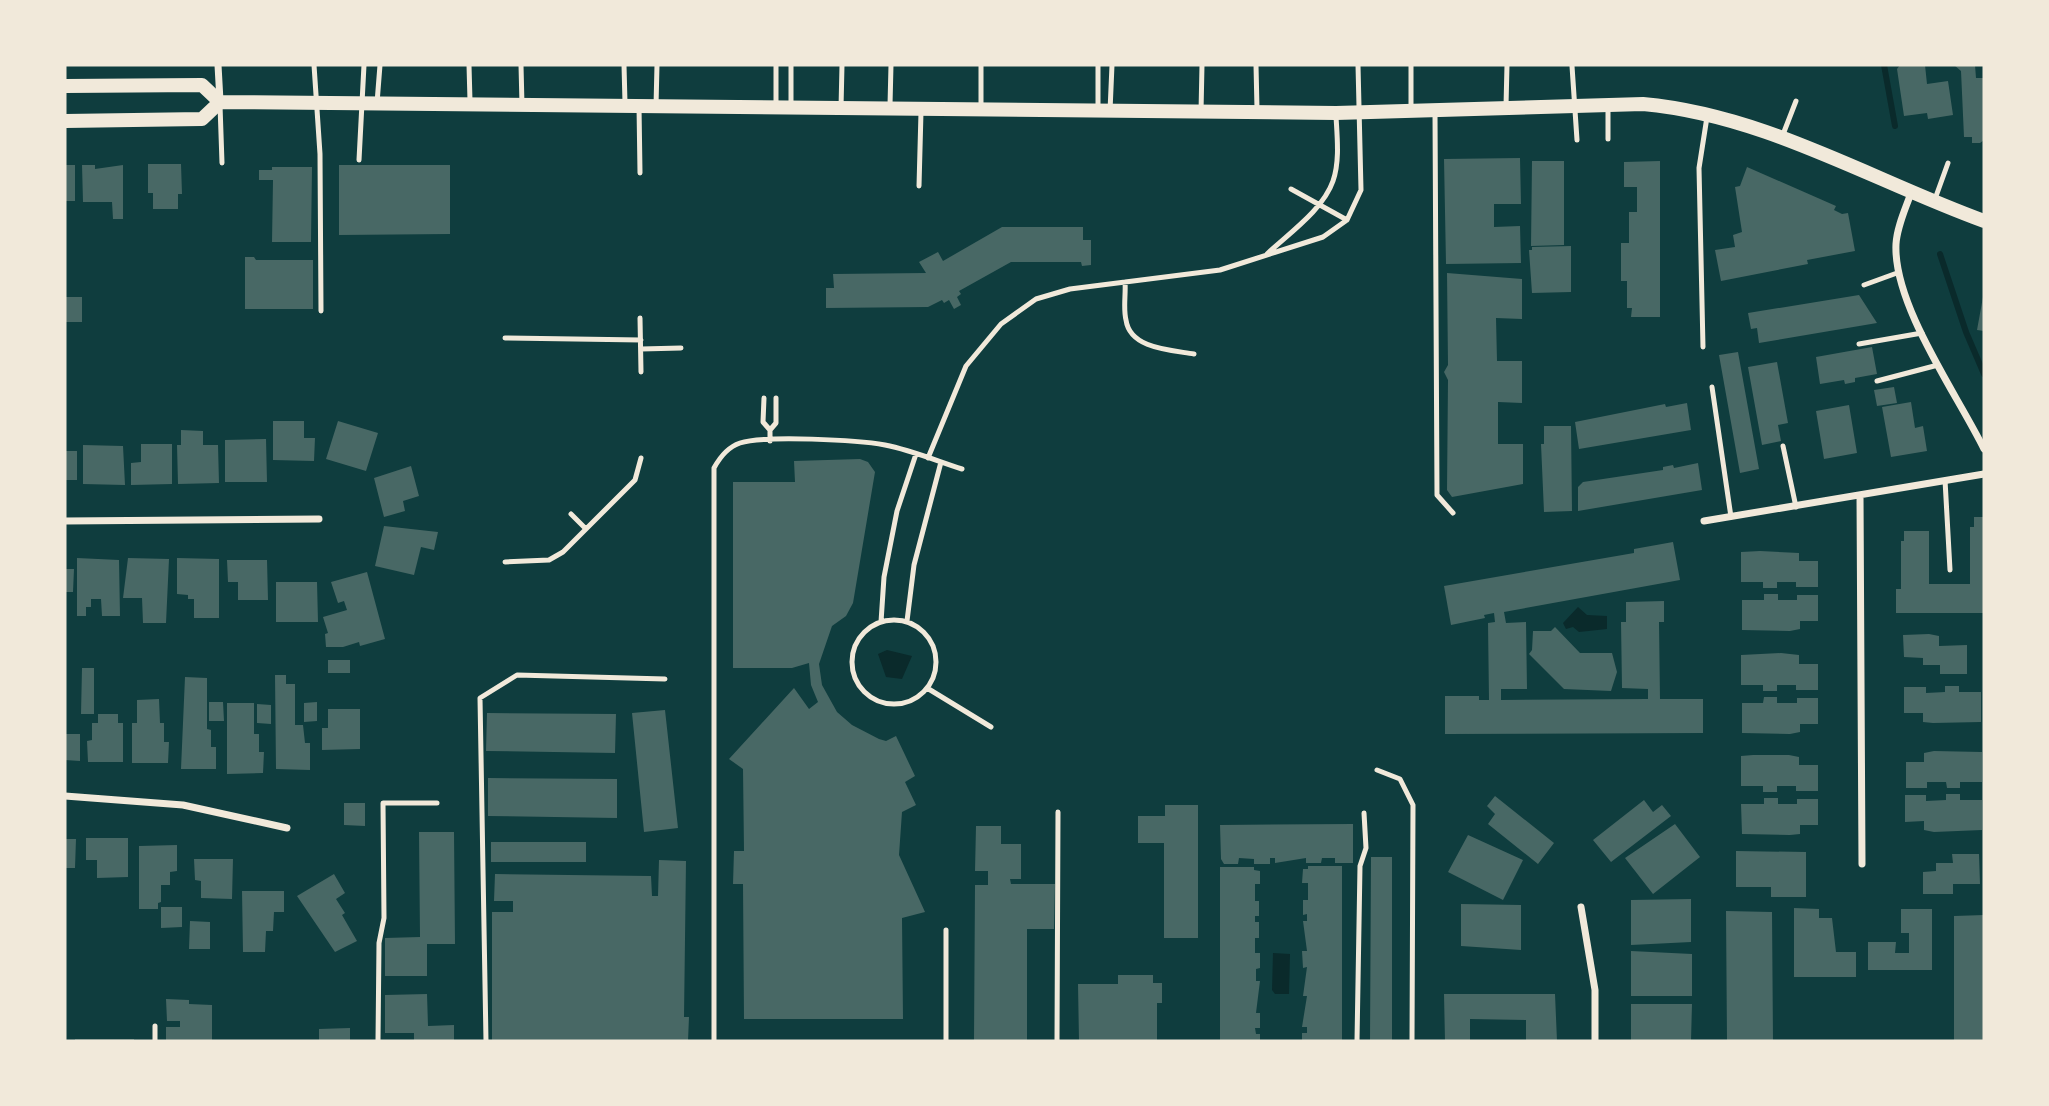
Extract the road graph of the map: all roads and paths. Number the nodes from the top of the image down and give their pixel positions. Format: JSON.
{"nodes":[{"id":1,"x":218,"y":65,"type":"edge"},
{"id":2,"x":314,"y":65,"type":"edge"},
{"id":3,"x":364,"y":65,"type":"edge"},
{"id":4,"x":380,"y":65,"type":"edge"},
{"id":5,"x":469,"y":65,"type":"edge"},
{"id":6,"x":521,"y":65,"type":"edge"},
{"id":7,"x":624,"y":65,"type":"edge"},
{"id":8,"x":657,"y":65,"type":"edge"},
{"id":9,"x":776,"y":65,"type":"edge"},
{"id":10,"x":791,"y":65,"type":"edge"},
{"id":11,"x":842,"y":65,"type":"edge"},
{"id":12,"x":891,"y":65,"type":"edge"},
{"id":13,"x":981,"y":65,"type":"edge"},
{"id":14,"x":1098,"y":65,"type":"edge"},
{"id":15,"x":1112,"y":65,"type":"edge"},
{"id":16,"x":1202,"y":65,"type":"edge"},
{"id":17,"x":1256,"y":65,"type":"edge"},
{"id":18,"x":1358,"y":65,"type":"edge"},
{"id":19,"x":1411,"y":65,"type":"edge"},
{"id":20,"x":1507,"y":65,"type":"edge"},
{"id":21,"x":1572,"y":66,"type":"edge"},
{"id":22,"x":65,"y":86,"type":"edge"},
{"id":23,"x":1796,"y":101,"type":"dead end"},
{"id":24,"x":220,"y":102,"type":"junction"},
{"id":25,"x":319,"y":103,"type":"junction"},
{"id":26,"x":361,"y":103,"type":"junction"},
{"id":27,"x":377,"y":103,"type":"junction"},
{"id":28,"x":471,"y":104,"type":"junction"},
{"id":29,"x":1608,"y":104,"type":"junction"},
{"id":30,"x":522,"y":105,"type":"junction"},
{"id":31,"x":1576,"y":105,"type":"junction"},
{"id":32,"x":632,"y":106,"type":"junction"},
{"id":33,"x":656,"y":106,"type":"junction"},
{"id":34,"x":783,"y":108,"type":"junction"},
{"id":35,"x":841,"y":108,"type":"junction"},
{"id":36,"x":890,"y":109,"type":"junction"},
{"id":37,"x":921,"y":109,"type":"junction"},
{"id":38,"x":1506,"y":109,"type":"junction"},
{"id":39,"x":981,"y":110,"type":"junction"},
{"id":40,"x":1435,"y":110,"type":"junction"},
{"id":41,"x":1104,"y":111,"type":"junction"},
{"id":42,"x":1412,"y":111,"type":"junction"},
{"id":43,"x":1201,"y":112,"type":"junction"},
{"id":44,"x":1257,"y":112,"type":"junction"},
{"id":45,"x":1336,"y":113,"type":"junction"},
{"id":46,"x":1360,"y":113,"type":"junction"},
{"id":47,"x":1707,"y":114,"type":"junction"},
{"id":48,"x":65,"y":121,"type":"edge"},
{"id":49,"x":1782,"y":137,"type":"junction"},
{"id":50,"x":1608,"y":139,"type":"dead end"},
{"id":51,"x":1577,"y":141,"type":"dead end"},
{"id":52,"x":359,"y":160,"type":"dead end"},
{"id":53,"x":222,"y":163,"type":"dead end"},
{"id":54,"x":1948,"y":163,"type":"dead end"},
{"id":55,"x":640,"y":173,"type":"dead end"},
{"id":56,"x":919,"y":186,"type":"dead end"},
{"id":57,"x":1291,"y":189,"type":"dead end"},
{"id":58,"x":1911,"y":193,"type":"junction"},
{"id":59,"x":1934,"y":202,"type":"junction"},
{"id":60,"x":1319,"y":203,"type":"junction"},
{"id":61,"x":1347,"y":220,"type":"junction"},
{"id":62,"x":1984,"y":221,"type":"edge"},
{"id":63,"x":1264,"y":257,"type":"junction"},
{"id":64,"x":1898,"y":273,"type":"junction"},
{"id":65,"x":1125,"y":282,"type":"junction"},
{"id":66,"x":1864,"y":285,"type":"dead end"},
{"id":67,"x":321,"y":311,"type":"dead end"},
{"id":68,"x":640,"y":318,"type":"dead end"},
{"id":69,"x":1922,"y":333,"type":"junction"},
{"id":70,"x":505,"y":338,"type":"dead end"},
{"id":71,"x":641,"y":340,"type":"junction"},
{"id":72,"x":1859,"y":344,"type":"dead end"},
{"id":73,"x":1703,"y":347,"type":"dead end"},
{"id":74,"x":681,"y":348,"type":"dead end"},
{"id":75,"x":641,"y":349,"type":"junction"},
{"id":76,"x":1194,"y":354,"type":"dead end"},
{"id":77,"x":1938,"y":365,"type":"junction"},
{"id":78,"x":640,"y":372,"type":"dead end"},
{"id":79,"x":1877,"y":381,"type":"dead end"},
{"id":80,"x":1712,"y":387,"type":"dead end"},
{"id":81,"x":764,"y":398,"type":"dead end"},
{"id":82,"x":776,"y":398,"type":"dead end"},
{"id":83,"x":770,"y":430,"type":"junction"},
{"id":84,"x":770,"y":441,"type":"junction"},
{"id":85,"x":1783,"y":446,"type":"dead end"},
{"id":86,"x":1984,"y":449,"type":"edge"},
{"id":87,"x":916,"y":454,"type":"junction"},
{"id":88,"x":641,"y":457,"type":"dead end"},
{"id":89,"x":928,"y":458,"type":"junction"},
{"id":90,"x":941,"y":463,"type":"junction"},
{"id":91,"x":962,"y":470,"type":"dead end"},
{"id":92,"x":1984,"y":474,"type":"edge"},
{"id":93,"x":1945,"y":481,"type":"junction"},
{"id":94,"x":1860,"y":495,"type":"junction"},
{"id":95,"x":1796,"y":508,"type":"junction"},
{"id":96,"x":1453,"y":513,"type":"dead end"},
{"id":97,"x":571,"y":514,"type":"dead end"},
{"id":98,"x":1731,"y":517,"type":"junction"},
{"id":99,"x":319,"y":519,"type":"dead end"},
{"id":100,"x":65,"y":520,"type":"edge"},
{"id":101,"x":1704,"y":521,"type":"dead end"},
{"id":102,"x":586,"y":529,"type":"junction"},
{"id":103,"x":505,"y":562,"type":"dead end"},
{"id":104,"x":1950,"y":570,"type":"dead end"},
{"id":105,"x":907,"y":621,"type":"junction"},
{"id":106,"x":881,"y":622,"type":"junction"},
{"id":107,"x":664,"y":679,"type":"dead end"},
{"id":108,"x":927,"y":688,"type":"junction"},
{"id":109,"x":991,"y":727,"type":"dead end"},
{"id":110,"x":1377,"y":770,"type":"dead end"},
{"id":111,"x":65,"y":796,"type":"edge"},
{"id":112,"x":438,"y":803,"type":"dead end"},
{"id":113,"x":1058,"y":812,"type":"dead end"},
{"id":114,"x":1364,"y":813,"type":"dead end"},
{"id":115,"x":287,"y":828,"type":"dead end"},
{"id":116,"x":1862,"y":864,"type":"dead end"},
{"id":117,"x":1581,"y":907,"type":"dead end"},
{"id":118,"x":946,"y":930,"type":"dead end"},
{"id":119,"x":155,"y":1026,"type":"dead end"},
{"id":120,"x":155,"y":1041,"type":"edge"},
{"id":121,"x":378,"y":1041,"type":"edge"},
{"id":122,"x":486,"y":1041,"type":"edge"},
{"id":123,"x":714,"y":1041,"type":"edge"},
{"id":124,"x":946,"y":1041,"type":"edge"},
{"id":125,"x":1057,"y":1041,"type":"edge"},
{"id":126,"x":1357,"y":1041,"type":"edge"},
{"id":127,"x":1412,"y":1041,"type":"edge"},
{"id":128,"x":1595,"y":1041,"type":"edge"}],
"edges":[{"from":1,"to":24,"type":"street"},
{"from":2,"to":25,"type":"lane"},
{"from":3,"to":26,"type":"lane"},
{"from":4,"to":27,"type":"lane"},
{"from":5,"to":28,"type":"lane"},
{"from":6,"to":30,"type":"lane"},
{"from":7,"to":32,"type":"lane"},
{"from":8,"to":33,"type":"lane"},
{"from":9,"to":34,"type":"lane"},
{"from":10,"to":34,"type":"lane"},
{"from":11,"to":35,"type":"lane"},
{"from":12,"to":36,"type":"lane"},
{"from":13,"to":39,"type":"lane"},
{"from":14,"to":41,"type":"lane"},
{"from":15,"to":41,"type":"lane"},
{"from":16,"to":43,"type":"lane"},
{"from":17,"to":44,"type":"lane"},
{"from":18,"to":46,"type":"lane"},
{"from":19,"to":42,"type":"lane"},
{"from":20,"to":38,"type":"lane"},
{"from":21,"to":31,"type":"lane"},
{"from":22,"to":24,"type":"main road"},
{"from":23,"to":49,"type":"lane"},
{"from":24,"to":25,"type":"main road"},
{"from":24,"to":48,"type":"main road"},
{"from":24,"to":53,"type":"lane"},
{"from":25,"to":26,"type":"main road"},
{"from":25,"to":67,"type":"lane"},
{"from":26,"to":27,"type":"main road"},
{"from":26,"to":52,"type":"lane"},
{"from":27,"to":28,"type":"main road"},
{"from":28,"to":30,"type":"main road"},
{"from":29,"to":31,"type":"main road"},
{"from":29,"to":47,"type":"main road"},
{"from":29,"to":50,"type":"lane"},
{"from":30,"to":32,"type":"main road"},
{"from":31,"to":38,"type":"main road"},
{"from":31,"to":51,"type":"lane"},
{"from":32,"to":33,"type":"main road"},
{"from":32,"to":55,"type":"lane"},
{"from":33,"to":34,"type":"main road"},
{"from":34,"to":35,"type":"main road"},
{"from":35,"to":36,"type":"main road"},
{"from":36,"to":37,"type":"main road"},
{"from":37,"to":39,"type":"main road"},
{"from":37,"to":56,"type":"lane"},
{"from":38,"to":40,"type":"main road"},
{"from":39,"to":41,"type":"main road"},
{"from":40,"to":42,"type":"main road"},
{"from":40,"to":96,"type":"lane"},
{"from":41,"to":43,"type":"main road"},
{"from":42,"to":46,"type":"main road"},
{"from":43,"to":44,"type":"main road"},
{"from":44,"to":45,"type":"main road"},
{"from":45,"to":46,"type":"main road"},
{"from":45,"to":60,"type":"lane"},
{"from":46,"to":61,"type":"lane"},
{"from":47,"to":49,"type":"main road"},
{"from":47,"to":73,"type":"lane"},
{"from":49,"to":58,"type":"main road"},
{"from":54,"to":59,"type":"lane"},
{"from":57,"to":60,"type":"lane"},
{"from":58,"to":59,"type":"main road"},
{"from":58,"to":64,"type":"street"},
{"from":59,"to":62,"type":"main road"},
{"from":60,"to":61,"type":"lane"},
{"from":60,"to":63,"type":"lane"},
{"from":61,"to":63,"type":"lane"},
{"from":63,"to":65,"type":"lane"},
{"from":64,"to":66,"type":"lane"},
{"from":64,"to":69,"type":"street"},
{"from":65,"to":76,"type":"lane"},
{"from":65,"to":89,"type":"lane"},
{"from":68,"to":71,"type":"lane"},
{"from":69,"to":72,"type":"lane"},
{"from":69,"to":77,"type":"street"},
{"from":70,"to":71,"type":"lane"},
{"from":71,"to":75,"type":"lane"},
{"from":74,"to":75,"type":"lane"},
{"from":75,"to":78,"type":"lane"},
{"from":77,"to":79,"type":"lane"},
{"from":77,"to":86,"type":"street"},
{"from":80,"to":98,"type":"lane"},
{"from":81,"to":83,"type":"lane"},
{"from":82,"to":83,"type":"lane"},
{"from":83,"to":84,"type":"lane"},
{"from":84,"to":87,"type":"lane"},
{"from":84,"to":123,"type":"lane"},
{"from":85,"to":95,"type":"lane"},
{"from":87,"to":89,"type":"lane"},
{"from":87,"to":106,"type":"lane"},
{"from":88,"to":102,"type":"lane"},
{"from":89,"to":90,"type":"lane"},
{"from":90,"to":91,"type":"lane"},
{"from":90,"to":105,"type":"lane"},
{"from":92,"to":93,"type":"street"},
{"from":93,"to":94,"type":"street"},
{"from":93,"to":104,"type":"lane"},
{"from":94,"to":95,"type":"street"},
{"from":94,"to":116,"type":"street"},
{"from":95,"to":98,"type":"street"},
{"from":97,"to":102,"type":"lane"},
{"from":98,"to":101,"type":"street"},
{"from":99,"to":100,"type":"street"},
{"from":102,"to":103,"type":"lane"},
{"from":105,"to":106,"type":"lane"},
{"from":105,"to":108,"type":"lane"},
{"from":106,"to":108,"type":"lane"},
{"from":107,"to":122,"type":"lane"},
{"from":108,"to":109,"type":"lane"},
{"from":110,"to":127,"type":"lane"},
{"from":111,"to":115,"type":"street"},
{"from":112,"to":121,"type":"lane"},
{"from":113,"to":125,"type":"lane"},
{"from":114,"to":126,"type":"lane"},
{"from":117,"to":128,"type":"street"},
{"from":118,"to":124,"type":"lane"},
{"from":119,"to":120,"type":"lane"}]}
